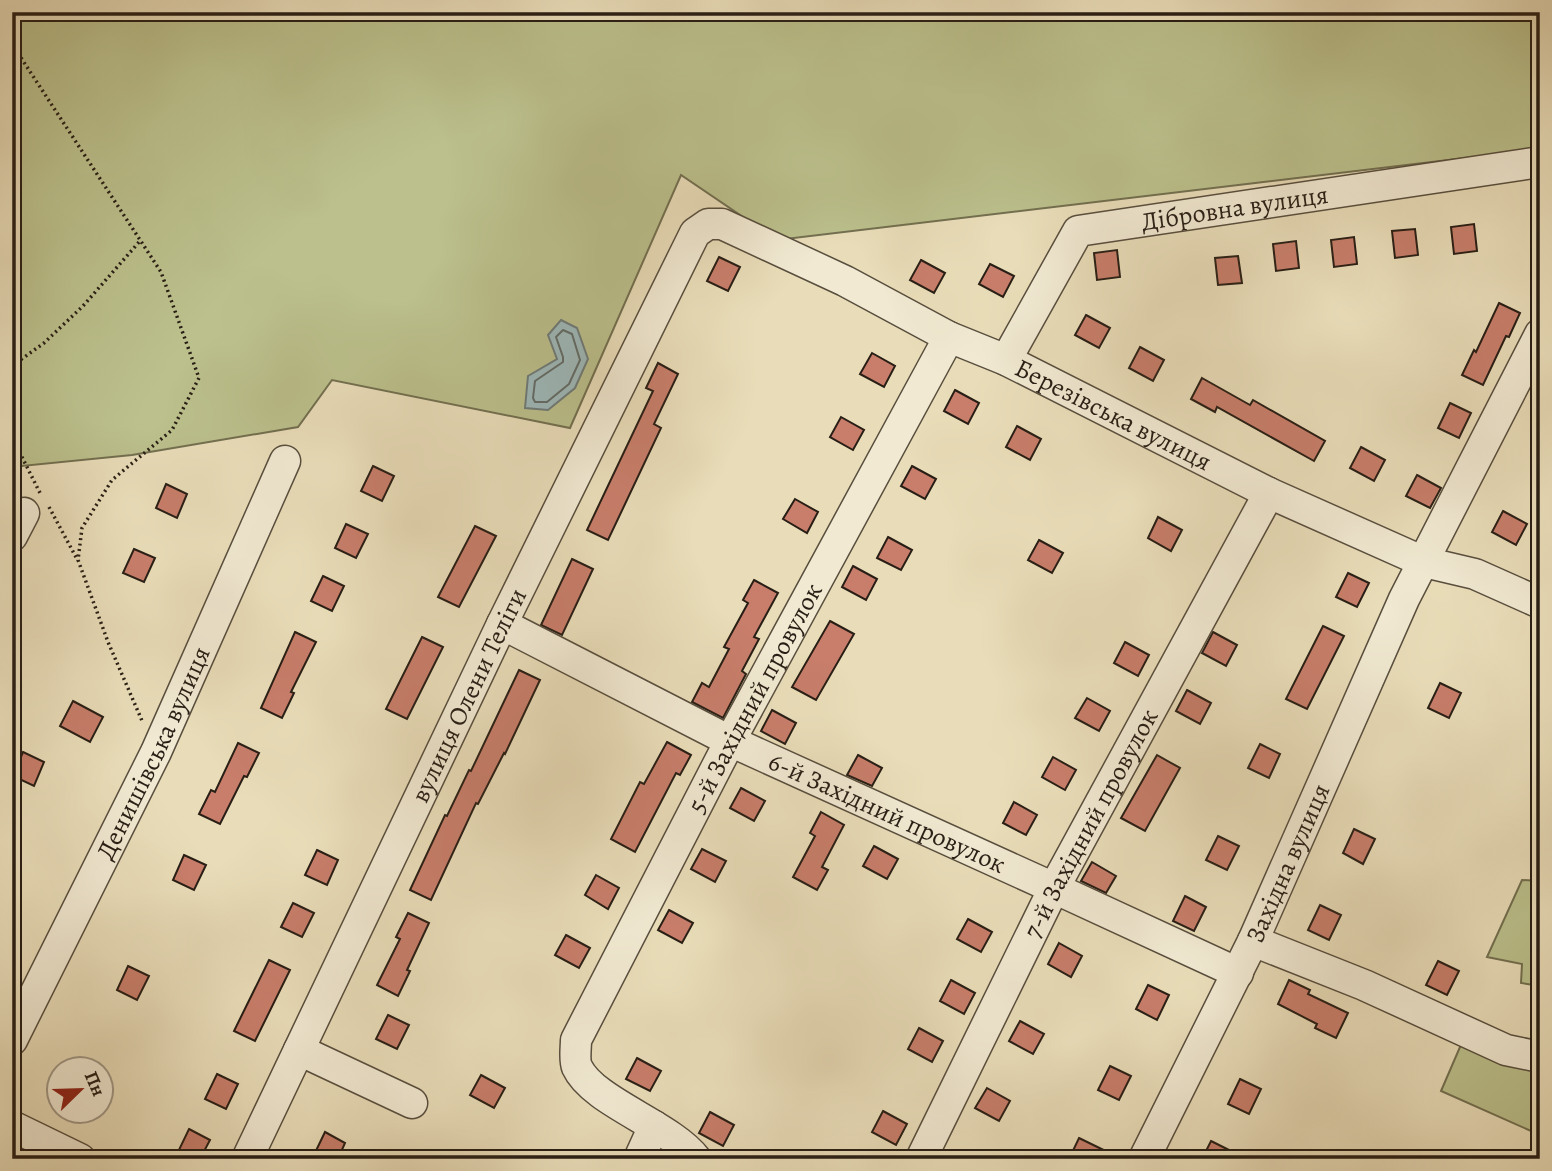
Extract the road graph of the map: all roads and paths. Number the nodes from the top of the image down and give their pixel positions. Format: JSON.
{"nodes":[{"id":1,"x":12,"y":44,"type":"edge"},
{"id":2,"x":1540,"y":162,"type":"edge"},
{"id":3,"x":695,"y":233,"type":"joint"},
{"id":4,"x":140,"y":241,"type":"junction"},
{"id":5,"x":1540,"y":334,"type":"edge"},
{"id":6,"x":949,"y":337,"type":"junction"},
{"id":7,"x":1006,"y":360,"type":"junction"},
{"id":8,"x":12,"y":366,"type":"edge"},
{"id":9,"x":12,"y":437,"type":"edge"},
{"id":10,"x":285,"y":461,"type":"dead end"},
{"id":11,"x":1269,"y":493,"type":"junction"},
{"id":12,"x":78,"y":560,"type":"junction"},
{"id":13,"x":1424,"y":562,"type":"junction"},
{"id":14,"x":1540,"y":603,"type":"edge"},
{"id":15,"x":502,"y":624,"type":"junction"},
{"id":16,"x":730,"y":741,"type":"junction"},
{"id":17,"x":156,"y":752,"type":"junction"},
{"id":18,"x":1054,"y":888,"type":"junction"},
{"id":19,"x":1253,"y":941,"type":"junction"},
{"id":20,"x":1238,"y":974,"type":"junction"},
{"id":21,"x":12,"y":1040,"type":"edge"},
{"id":22,"x":299,"y":1050,"type":"junction"},
{"id":23,"x":1540,"y":1057,"type":"edge"},
{"id":24,"x":412,"y":1103,"type":"dead end"},
{"id":25,"x":12,"y":1126,"type":"edge"},
{"id":26,"x":654,"y":1126,"type":"junction"},
{"id":27,"x":80,"y":1159,"type":"edge"},
{"id":28,"x":247,"y":1159,"type":"edge"},
{"id":29,"x":639,"y":1159,"type":"edge"},
{"id":30,"x":696,"y":1159,"type":"edge"},
{"id":31,"x":921,"y":1159,"type":"edge"},
{"id":32,"x":1144,"y":1159,"type":"edge"}],
"edges":[{"from":1,"to":4,"type":"path"},
{"from":2,"to":7,"type":"street","name":"Дібровна вулиця"},
{"from":3,"to":6,"type":"street","name":"Березівська вулиця"},
{"from":3,"to":15,"type":"street","name":"вулиця Олени Теліги"},
{"from":4,"to":8,"type":"path"},
{"from":4,"to":12,"type":"path"},
{"from":5,"to":13,"type":"street","name":"Західна вулиця"},
{"from":6,"to":7,"type":"street","name":"Березівська вулиця"},
{"from":6,"to":16,"type":"street","name":"5-й Західний провулок"},
{"from":7,"to":11,"type":"street","name":"Березівська вулиця"},
{"from":9,"to":12,"type":"path"},
{"from":10,"to":17,"type":"street","name":"Денишівська вулиця"},
{"from":11,"to":13,"type":"street","name":"Березівська вулиця"},
{"from":11,"to":18,"type":"street","name":"7-й Західний провулок"},
{"from":12,"to":17,"type":"path"},
{"from":13,"to":14,"type":"street","name":"Березівська вулиця"},
{"from":13,"to":19,"type":"street","name":"Західна вулиця"},
{"from":15,"to":16,"type":"street","name":"6-й Західний провулок"},
{"from":15,"to":22,"type":"street","name":"вулиця Олени Теліги"},
{"from":16,"to":18,"type":"street","name":"6-й Західний провулок"},
{"from":16,"to":26,"type":"street","name":"5-й Західний провулок"},
{"from":17,"to":21,"type":"street","name":"Денишівська вулиця"},
{"from":18,"to":20,"type":"street","name":"6-й Західний провулок"},
{"from":18,"to":31,"type":"street","name":"7-й Західний провулок"},
{"from":19,"to":20,"type":"street","name":"Західна вулиця"},
{"from":19,"to":23,"type":"street"},
{"from":20,"to":32,"type":"street","name":"Західна вулиця"},
{"from":22,"to":24,"type":"street"},
{"from":22,"to":28,"type":"street","name":"вулиця Олени Теліги"},
{"from":25,"to":27,"type":"street"},
{"from":26,"to":29,"type":"street"},
{"from":26,"to":30,"type":"street"}]}
